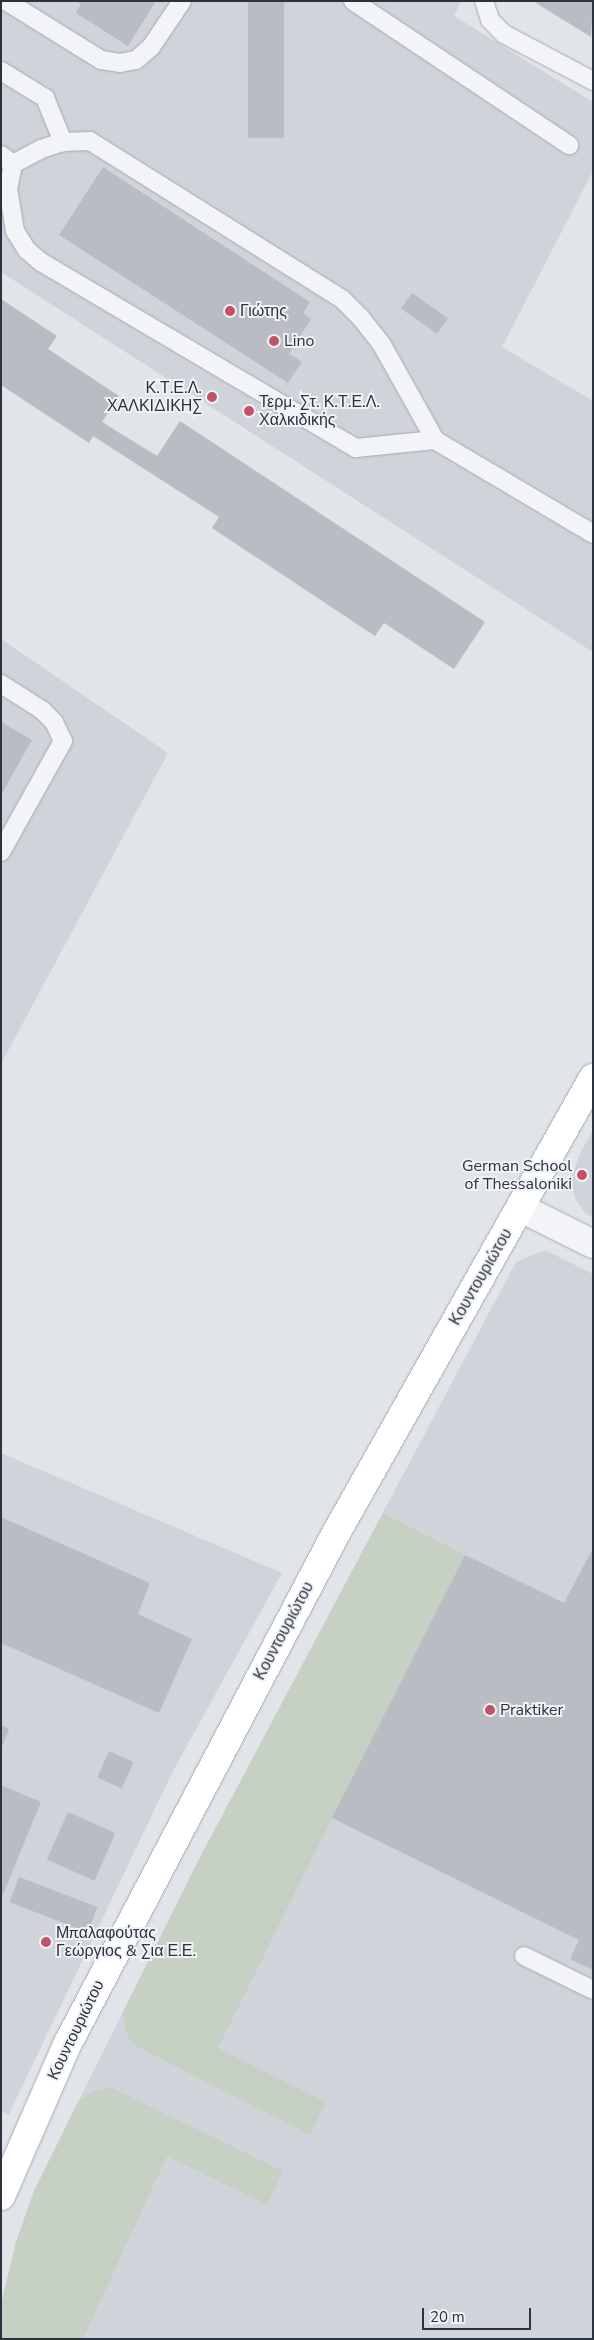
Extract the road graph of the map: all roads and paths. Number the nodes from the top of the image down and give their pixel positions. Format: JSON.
{"nodes":[{"id":1,"x":6,"y":1,"type":"edge"},
{"id":2,"x":182,"y":1,"type":"edge"},
{"id":3,"x":353,"y":1,"type":"edge"},
{"id":4,"x":484,"y":1,"type":"edge"},
{"id":5,"x":1,"y":71,"type":"edge"},
{"id":6,"x":593,"y":81,"type":"edge"},
{"id":7,"x":63,"y":142,"type":"junction"},
{"id":8,"x":569,"y":144,"type":"dead end"},
{"id":9,"x":7,"y":160,"type":"edge"},
{"id":10,"x":435,"y":440,"type":"junction"},
{"id":11,"x":593,"y":534,"type":"edge"},
{"id":12,"x":1,"y":684,"type":"edge"},
{"id":13,"x":1,"y":852,"type":"edge"},
{"id":14,"x":593,"y":1078,"type":"edge"},
{"id":15,"x":521,"y":1208,"type":"junction"},
{"id":16,"x":593,"y":1244,"type":"edge"},
{"id":17,"x":524,"y":1956,"type":"dead end"},
{"id":18,"x":593,"y":1990,"type":"edge"},
{"id":19,"x":1,"y":2196,"type":"edge"}],
"edges":[{"from":1,"to":2,"type":"lane"},
{"from":3,"to":8,"type":"lane"},
{"from":4,"to":6,"type":"lane"},
{"from":5,"to":7,"type":"lane"},
{"from":7,"to":9,"type":"lane"},
{"from":7,"to":10,"type":"lane"},
{"from":9,"to":10,"type":"lane"},
{"from":10,"to":11,"type":"lane"},
{"from":12,"to":13,"type":"lane"},
{"from":14,"to":15,"type":"street","name":"Κουντουριώτου"},
{"from":15,"to":16,"type":"street"},
{"from":15,"to":19,"type":"street","name":"Κουντουριώτου"},
{"from":17,"to":18,"type":"lane"}]}
